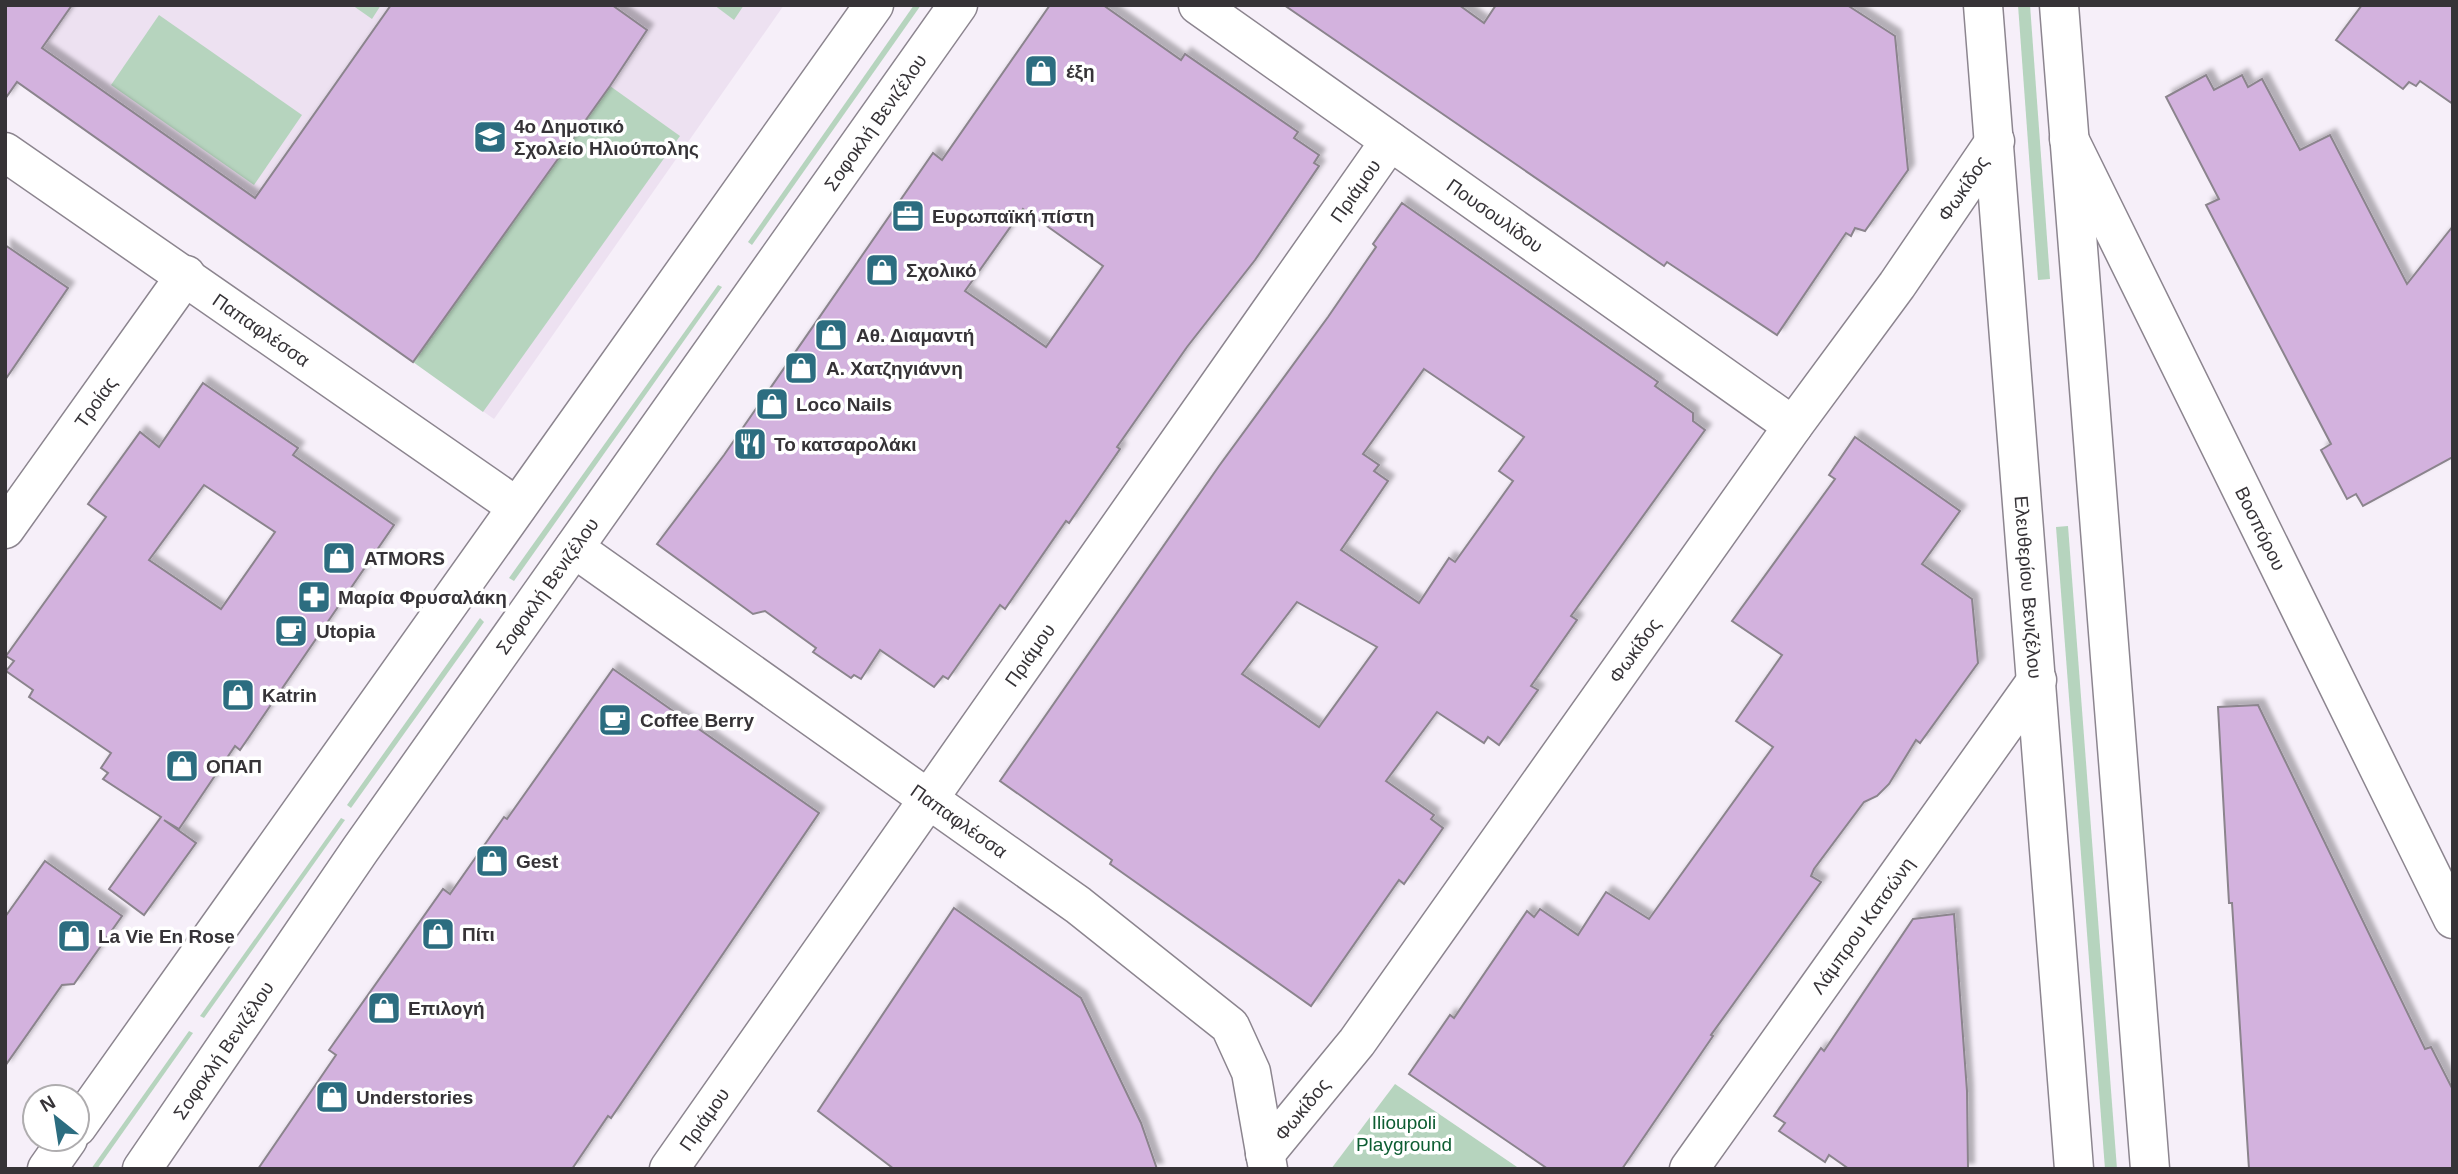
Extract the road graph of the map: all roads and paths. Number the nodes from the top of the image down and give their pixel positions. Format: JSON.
{"nodes":[{"id":1,"x":874,"y":5,"type":"edge"},
{"id":2,"x":958,"y":5,"type":"edge"},
{"id":3,"x":1198,"y":5,"type":"edge"},
{"id":4,"x":1983,"y":5,"type":"edge"},
{"id":5,"x":2059,"y":5,"type":"edge"},
{"id":6,"x":2068,"y":136,"type":"junction"},
{"id":7,"x":1390,"y":141,"type":"junction"},
{"id":8,"x":1995,"y":141,"type":"junction"},
{"id":9,"x":5,"y":152,"type":"edge"},
{"id":10,"x":186,"y":275,"type":"junction"},
{"id":11,"x":1793,"y":426,"type":"junction"},
{"id":12,"x":517,"y":507,"type":"junction"},
{"id":13,"x":5,"y":529,"type":"edge"},
{"id":14,"x":574,"y":548,"type":"junction"},
{"id":15,"x":2037,"y":680,"type":"junction"},
{"id":16,"x":930,"y":799,"type":"junction"},
{"id":17,"x":2453,"y":919,"type":"edge"},
{"id":18,"x":91,"y":1107,"type":"edge"},
{"id":19,"x":58,"y":1153,"type":"edge"},
{"id":20,"x":1266,"y":1162,"type":"edge"},
{"id":21,"x":47,"y":1169,"type":"edge"},
{"id":22,"x":142,"y":1169,"type":"edge"},
{"id":23,"x":668,"y":1169,"type":"edge"},
{"id":24,"x":1689,"y":1169,"type":"edge"},
{"id":25,"x":2074,"y":1169,"type":"edge"},
{"id":26,"x":2150,"y":1169,"type":"edge"}],
"edges":[{"from":1,"to":12,"type":"street"},
{"from":2,"to":14,"type":"street","name":"Σοφοκλή Βενιζέλου"},
{"from":3,"to":7,"type":"street","name":"Πουσουλίδου"},
{"from":4,"to":8,"type":"street","name":"Ελευθερίου Βενιζέλου"},
{"from":5,"to":6,"type":"street"},
{"from":6,"to":17,"type":"street","name":"Βοσπόρου"},
{"from":6,"to":26,"type":"street"},
{"from":7,"to":11,"type":"street","name":"Πουσουλίδου"},
{"from":7,"to":16,"type":"street","name":"Πριάμου"},
{"from":8,"to":11,"type":"street","name":"Φωκίδος"},
{"from":8,"to":15,"type":"street","name":"Ελευθερίου Βενιζέλου"},
{"from":9,"to":10,"type":"street","name":"Παπαφλέσσα"},
{"from":10,"to":12,"type":"street","name":"Παπαφλέσσα"},
{"from":10,"to":13,"type":"street","name":"Τροίας"},
{"from":11,"to":20,"type":"street","name":"Φωκίδος"},
{"from":12,"to":18,"type":"street"},
{"from":14,"to":16,"type":"street","name":"Παπαφλέσσα"},
{"from":14,"to":22,"type":"street","name":"Σοφοκλή Βενιζέλου"},
{"from":15,"to":24,"type":"street","name":"Λάμπρου Κατσώνη"},
{"from":15,"to":25,"type":"street","name":"Ελευθερίου Βενιζέλου"},
{"from":16,"to":20,"type":"street","name":"Παπαφλέσσα"},
{"from":16,"to":23,"type":"street","name":"Πριάμου"},
{"from":19,"to":21,"type":"street"}]}
